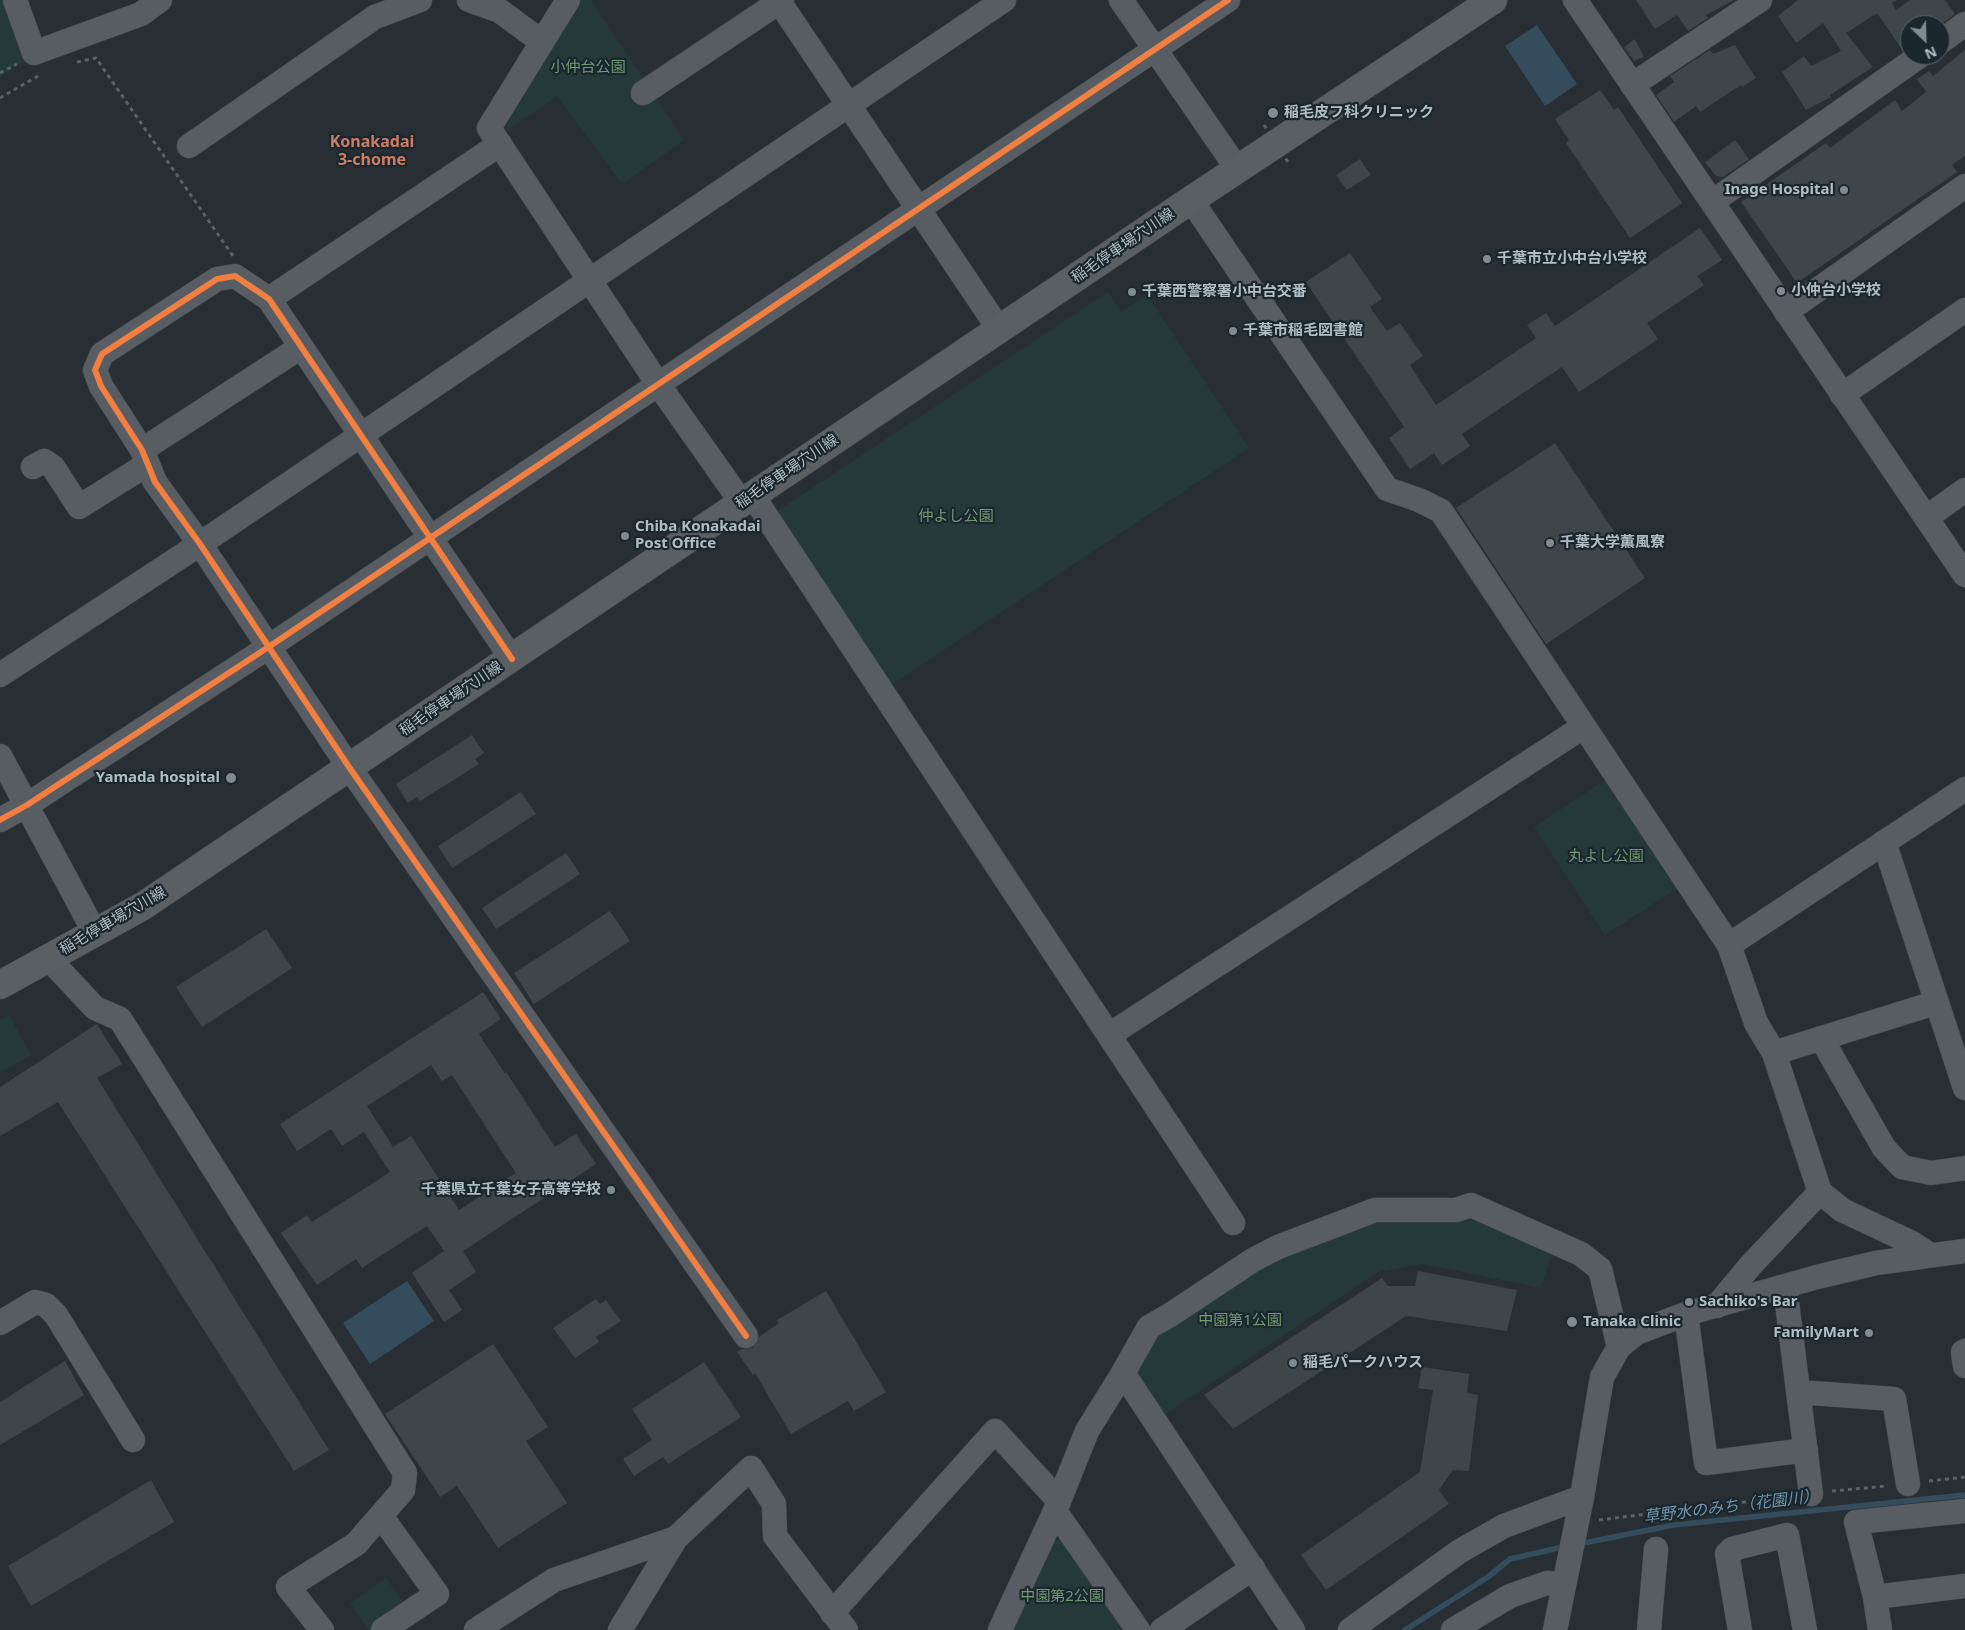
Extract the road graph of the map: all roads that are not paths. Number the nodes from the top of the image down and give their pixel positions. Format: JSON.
{"nodes":[{"id":1,"x":15,"y":0,"type":"edge"},
{"id":2,"x":160,"y":0,"type":"edge"},
{"id":3,"x":420,"y":0,"type":"edge"},
{"id":4,"x":469,"y":0,"type":"edge"},
{"id":5,"x":568,"y":0,"type":"edge"},
{"id":6,"x":1004,"y":0,"type":"edge"},
{"id":7,"x":1121,"y":0,"type":"edge"},
{"id":8,"x":1228,"y":0,"type":"edge"},
{"id":9,"x":1575,"y":0,"type":"edge"},
{"id":10,"x":1760,"y":0,"type":"edge"},
{"id":11,"x":779,"y":1,"type":"edge"},
{"id":12,"x":1481,"y":3,"type":"edge"},
{"id":13,"x":1965,"y":24,"type":"edge"},
{"id":14,"x":1950,"y":35,"type":"edge"},
{"id":15,"x":542,"y":42,"type":"junction"},
{"id":16,"x":1155,"y":49,"type":"junction"},
{"id":17,"x":1907,"y":65,"type":"edge"},
{"id":18,"x":1632,"y":85,"type":"junction"},
{"id":19,"x":643,"y":94,"type":"dead end"},
{"id":20,"x":848,"y":105,"type":"junction"},
{"id":21,"x":500,"y":144,"type":"junction"},
{"id":22,"x":189,"y":146,"type":"dead end"},
{"id":23,"x":1238,"y":170,"type":"junction"},
{"id":24,"x":1965,"y":186,"type":"edge"},
{"id":25,"x":1191,"y":200,"type":"junction"},
{"id":26,"x":1712,"y":202,"type":"junction"},
{"id":27,"x":918,"y":209,"type":"junction"},
{"id":28,"x":590,"y":280,"type":"junction"},
{"id":29,"x":269,"y":299,"type":"junction"},
{"id":30,"x":1965,"y":310,"type":"edge"},
{"id":31,"x":1786,"y":312,"type":"junction"},
{"id":32,"x":999,"y":329,"type":"junction"},
{"id":33,"x":300,"y":347,"type":"junction"},
{"id":34,"x":658,"y":384,"type":"junction"},
{"id":35,"x":1842,"y":395,"type":"junction"},
{"id":36,"x":360,"y":436,"type":"junction"},
{"id":37,"x":144,"y":457,"type":"junction"},
{"id":38,"x":33,"y":467,"type":"dead end"},
{"id":39,"x":1965,"y":490,"type":"edge"},
{"id":40,"x":747,"y":499,"type":"junction"},
{"id":41,"x":1926,"y":518,"type":"junction"},
{"id":42,"x":430,"y":539,"type":"junction"},
{"id":43,"x":200,"y":544,"type":"junction"},
{"id":44,"x":1965,"y":575,"type":"edge"},
{"id":45,"x":270,"y":646,"type":"junction"},
{"id":46,"x":512,"y":659,"type":"junction"},
{"id":47,"x":0,"y":675,"type":"edge"},
{"id":48,"x":1582,"y":727,"type":"junction"},
{"id":49,"x":0,"y":756,"type":"edge"},
{"id":50,"x":349,"y":767,"type":"junction"},
{"id":51,"x":1965,"y":789,"type":"edge"},
{"id":52,"x":27,"y":805,"type":"junction"},
{"id":53,"x":0,"y":820,"type":"edge"},
{"id":54,"x":1884,"y":842,"type":"junction"},
{"id":55,"x":95,"y":933,"type":"junction"},
{"id":56,"x":1729,"y":945,"type":"junction"},
{"id":57,"x":48,"y":958,"type":"junction"},
{"id":58,"x":0,"y":985,"type":"edge"},
{"id":59,"x":1936,"y":1003,"type":"junction"},
{"id":60,"x":1109,"y":1035,"type":"junction"},
{"id":61,"x":1821,"y":1038,"type":"junction"},
{"id":62,"x":1774,"y":1053,"type":"junction"},
{"id":63,"x":1965,"y":1088,"type":"edge"},
{"id":64,"x":1965,"y":1168,"type":"edge"},
{"id":65,"x":1820,"y":1192,"type":"junction"},
{"id":66,"x":1233,"y":1223,"type":"dead end"},
{"id":67,"x":1965,"y":1251,"type":"edge"},
{"id":68,"x":1930,"y":1255,"type":"junction"},
{"id":69,"x":1785,"y":1287,"type":"junction"},
{"id":70,"x":1717,"y":1306,"type":"junction"},
{"id":71,"x":1686,"y":1314,"type":"junction"},
{"id":72,"x":0,"y":1323,"type":"edge"},
{"id":73,"x":746,"y":1336,"type":"dead end"},
{"id":74,"x":1619,"y":1348,"type":"junction"},
{"id":75,"x":1965,"y":1351,"type":"edge"},
{"id":76,"x":1965,"y":1366,"type":"edge"},
{"id":77,"x":1123,"y":1373,"type":"junction"},
{"id":78,"x":1798,"y":1392,"type":"junction"},
{"id":79,"x":133,"y":1440,"type":"dead end"},
{"id":80,"x":1806,"y":1450,"type":"junction"},
{"id":81,"x":1908,"y":1484,"type":"road end"},
{"id":82,"x":1811,"y":1494,"type":"road end"},
{"id":83,"x":1582,"y":1497,"type":"junction"},
{"id":84,"x":1057,"y":1506,"type":"junction"},
{"id":85,"x":1965,"y":1511,"type":"edge"},
{"id":86,"x":381,"y":1516,"type":"junction"},
{"id":87,"x":676,"y":1538,"type":"junction"},
{"id":88,"x":1656,"y":1549,"type":"dead end"},
{"id":89,"x":1252,"y":1568,"type":"junction"},
{"id":90,"x":1565,"y":1576,"type":"junction"},
{"id":91,"x":1965,"y":1586,"type":"edge"},
{"id":92,"x":1875,"y":1597,"type":"junction"},
{"id":93,"x":839,"y":1622,"type":"edge"},
{"id":94,"x":322,"y":1630,"type":"edge"},
{"id":95,"x":383,"y":1630,"type":"edge"},
{"id":96,"x":476,"y":1630,"type":"edge"},
{"id":97,"x":620,"y":1630,"type":"edge"},
{"id":98,"x":1000,"y":1630,"type":"edge"},
{"id":99,"x":1138,"y":1630,"type":"edge"},
{"id":100,"x":1162,"y":1630,"type":"edge"},
{"id":101,"x":1293,"y":1630,"type":"edge"},
{"id":102,"x":1350,"y":1630,"type":"edge"},
{"id":103,"x":1453,"y":1630,"type":"edge"},
{"id":104,"x":1555,"y":1630,"type":"edge"},
{"id":105,"x":1650,"y":1630,"type":"edge"},
{"id":106,"x":1740,"y":1630,"type":"edge"},
{"id":107,"x":1805,"y":1630,"type":"edge"},
{"id":108,"x":1880,"y":1630,"type":"edge"}],
"edges":[{"from":1,"to":2,"type":"street"},
{"from":3,"to":22,"type":"street"},
{"from":4,"to":15,"type":"street"},
{"from":5,"to":15,"type":"street"},
{"from":6,"to":20,"type":"street"},
{"from":7,"to":16,"type":"street"},
{"from":8,"to":16,"type":"street"},
{"from":9,"to":18,"type":"street"},
{"from":10,"to":18,"type":"street"},
{"from":11,"to":19,"type":"street"},
{"from":11,"to":20,"type":"street"},
{"from":12,"to":23,"type":"main road","name":"稲毛停車場穴川線"},
{"from":13,"to":14,"type":"street"},
{"from":15,"to":21,"type":"street"},
{"from":16,"to":23,"type":"street"},
{"from":16,"to":27,"type":"street"},
{"from":17,"to":26,"type":"street"},
{"from":18,"to":26,"type":"street"},
{"from":20,"to":27,"type":"street"},
{"from":20,"to":28,"type":"street"},
{"from":21,"to":28,"type":"street"},
{"from":21,"to":29,"type":"street"},
{"from":23,"to":25,"type":"main road","name":"稲毛停車場穴川線"},
{"from":24,"to":31,"type":"street"},
{"from":25,"to":32,"type":"main road","name":"稲毛停車場穴川線"},
{"from":25,"to":48,"type":"street"},
{"from":26,"to":31,"type":"street"},
{"from":27,"to":32,"type":"street"},
{"from":27,"to":34,"type":"street"},
{"from":28,"to":34,"type":"street"},
{"from":28,"to":36,"type":"street"},
{"from":29,"to":33,"type":"street"},
{"from":29,"to":37,"type":"street"},
{"from":30,"to":35,"type":"street"},
{"from":31,"to":35,"type":"street"},
{"from":32,"to":40,"type":"main road","name":"稲毛停車場穴川線"},
{"from":33,"to":36,"type":"street"},
{"from":33,"to":37,"type":"street"},
{"from":34,"to":40,"type":"street"},
{"from":34,"to":42,"type":"street"},
{"from":35,"to":41,"type":"street"},
{"from":36,"to":42,"type":"street"},
{"from":36,"to":43,"type":"street"},
{"from":37,"to":38,"type":"street"},
{"from":37,"to":43,"type":"street"},
{"from":39,"to":41,"type":"street"},
{"from":40,"to":46,"type":"main road","name":"稲毛停車場穴川線"},
{"from":40,"to":60,"type":"street"},
{"from":41,"to":44,"type":"street"},
{"from":42,"to":45,"type":"street"},
{"from":42,"to":46,"type":"street"},
{"from":43,"to":45,"type":"street"},
{"from":43,"to":47,"type":"street"},
{"from":45,"to":50,"type":"street"},
{"from":45,"to":52,"type":"street"},
{"from":46,"to":50,"type":"main road","name":"稲毛停車場穴川線"},
{"from":48,"to":56,"type":"street"},
{"from":48,"to":60,"type":"street"},
{"from":49,"to":52,"type":"street"},
{"from":50,"to":55,"type":"main road","name":"稲毛停車場穴川線"},
{"from":50,"to":73,"type":"street"},
{"from":51,"to":54,"type":"street"},
{"from":52,"to":53,"type":"street"},
{"from":52,"to":55,"type":"street"},
{"from":54,"to":56,"type":"street"},
{"from":54,"to":59,"type":"street"},
{"from":55,"to":57,"type":"main road","name":"稲毛停車場穴川線"},
{"from":56,"to":62,"type":"street"},
{"from":57,"to":58,"type":"main road","name":"稲毛停車場穴川線"},
{"from":57,"to":86,"type":"street"},
{"from":59,"to":61,"type":"street"},
{"from":59,"to":63,"type":"street"},
{"from":60,"to":66,"type":"street"},
{"from":61,"to":62,"type":"street"},
{"from":61,"to":64,"type":"street"},
{"from":62,"to":65,"type":"street"},
{"from":65,"to":68,"type":"street"},
{"from":65,"to":70,"type":"street"},
{"from":67,"to":68,"type":"street"},
{"from":68,"to":69,"type":"street"},
{"from":69,"to":70,"type":"street"},
{"from":69,"to":78,"type":"street"},
{"from":70,"to":71,"type":"street"},
{"from":71,"to":74,"type":"street"},
{"from":71,"to":80,"type":"street"},
{"from":72,"to":79,"type":"street"},
{"from":74,"to":77,"type":"street"},
{"from":74,"to":83,"type":"street"},
{"from":75,"to":76,"type":"street"},
{"from":77,"to":84,"type":"street"},
{"from":77,"to":89,"type":"street"},
{"from":78,"to":80,"type":"street"},
{"from":78,"to":81,"type":"street"},
{"from":80,"to":82,"type":"street"},
{"from":83,"to":90,"type":"street"},
{"from":83,"to":102,"type":"street"},
{"from":84,"to":93,"type":"street"},
{"from":84,"to":98,"type":"street"},
{"from":84,"to":99,"type":"street"},
{"from":85,"to":92,"type":"street"},
{"from":86,"to":94,"type":"street"},
{"from":86,"to":95,"type":"street"},
{"from":87,"to":93,"type":"street"},
{"from":87,"to":96,"type":"street"},
{"from":87,"to":97,"type":"street"},
{"from":88,"to":105,"type":"street"},
{"from":89,"to":100,"type":"street"},
{"from":89,"to":101,"type":"street"},
{"from":90,"to":103,"type":"street"},
{"from":90,"to":104,"type":"street"},
{"from":91,"to":92,"type":"street"},
{"from":92,"to":108,"type":"street"},
{"from":106,"to":107,"type":"street"}]}
